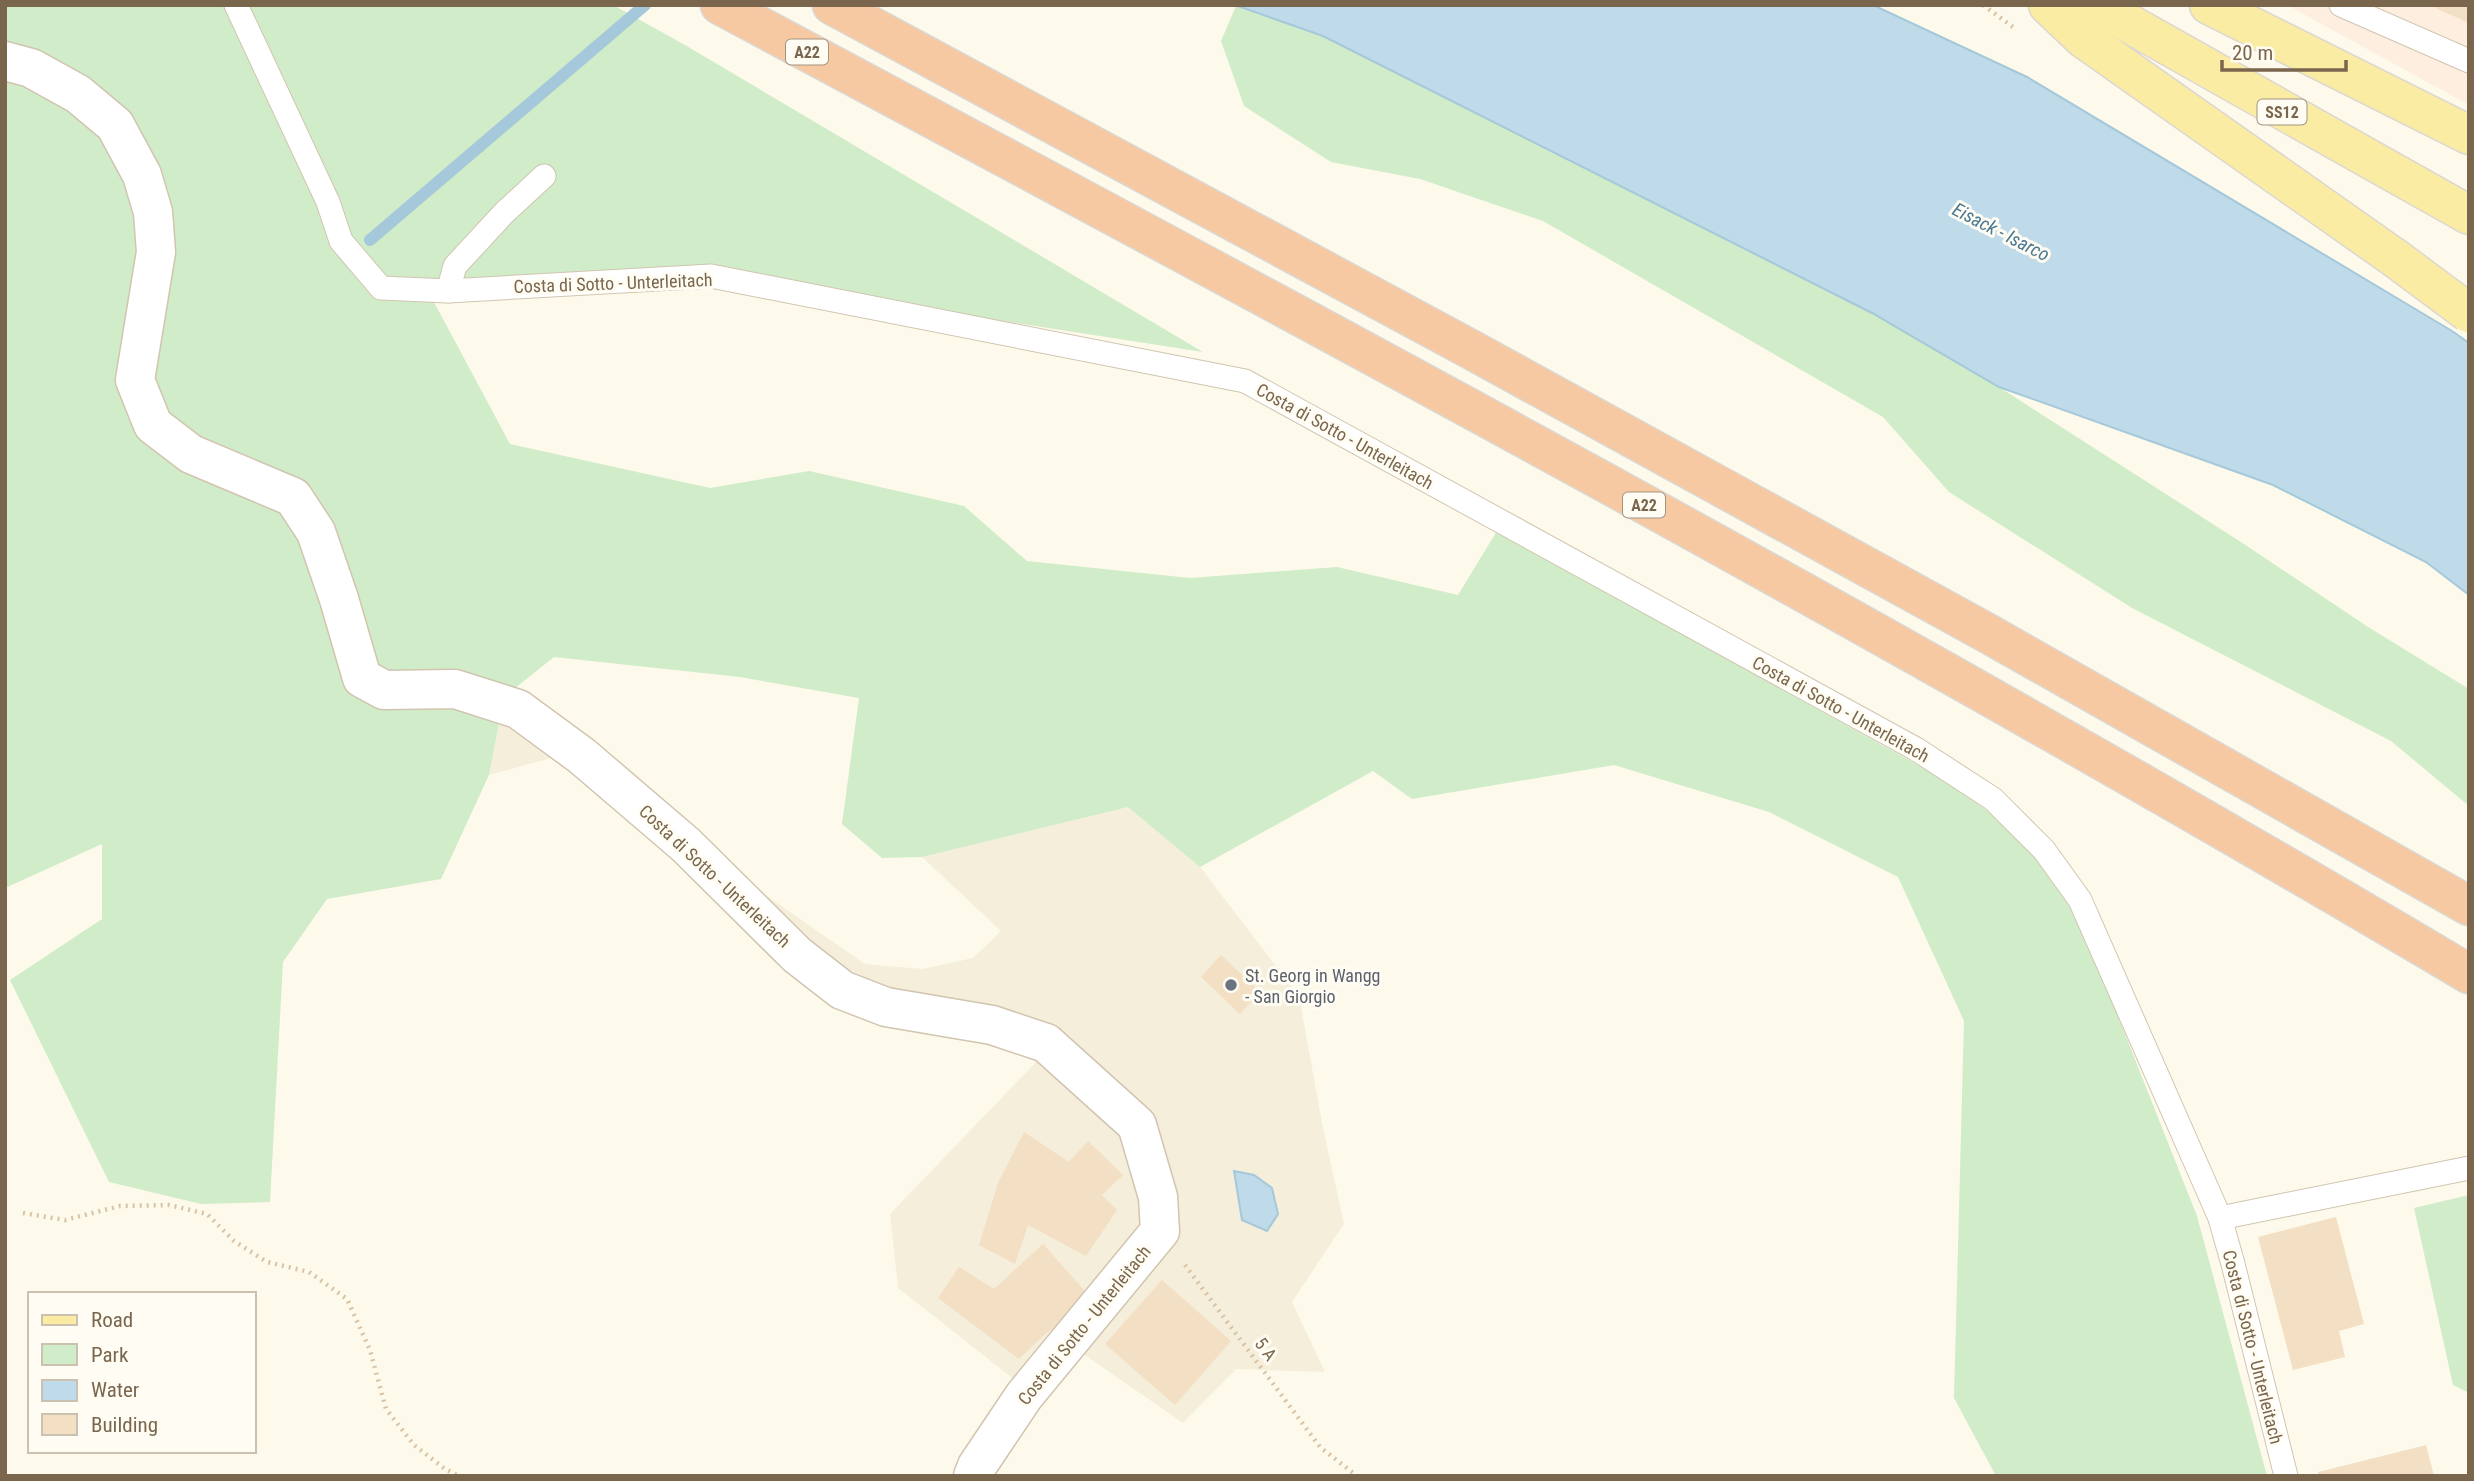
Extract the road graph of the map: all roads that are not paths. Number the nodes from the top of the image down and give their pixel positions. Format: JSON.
{"nodes":[{"id":1,"x":236,"y":5,"type":"edge"},
{"id":2,"x":720,"y":5,"type":"edge"},
{"id":3,"x":832,"y":5,"type":"edge"},
{"id":4,"x":2048,"y":5,"type":"edge"},
{"id":5,"x":2096,"y":5,"type":"edge"},
{"id":6,"x":2208,"y":5,"type":"edge"},
{"id":7,"x":2342,"y":5,"type":"edge"},
{"id":8,"x":5,"y":61,"type":"edge"},
{"id":9,"x":2469,"y":61,"type":"edge"},
{"id":10,"x":2469,"y":135,"type":"edge"},
{"id":11,"x":544,"y":176,"type":"dead end"},
{"id":12,"x":2469,"y":215,"type":"edge"},
{"id":13,"x":447,"y":291,"type":"junction"},
{"id":14,"x":2469,"y":313,"type":"edge"},
{"id":15,"x":2469,"y":906,"type":"edge"},
{"id":16,"x":2469,"y":974,"type":"edge"},
{"id":17,"x":2469,"y":1168,"type":"edge"},
{"id":18,"x":2220,"y":1218,"type":"junction"},
{"id":19,"x":973,"y":1476,"type":"edge"},
{"id":20,"x":2286,"y":1476,"type":"edge"}],
"edges":[{"from":1,"to":13,"type":"lane","name":"Costa di Sotto - Unterleitach"},
{"from":2,"to":16,"type":"highway","number":"A22"},
{"from":3,"to":15,"type":"highway"},
{"from":4,"to":14,"type":"main road","bridge":true},
{"from":5,"to":12,"type":"main road","number":"SS12"},
{"from":6,"to":10,"type":"main road"},
{"from":7,"to":9,"type":"lane"},
{"from":8,"to":19,"type":"street","name":"Costa di Sotto - Unterleitach"},
{"from":11,"to":13,"type":"lane"},
{"from":13,"to":18,"type":"lane","name":"Costa di Sotto - Unterleitach"},
{"from":17,"to":18,"type":"lane"},
{"from":18,"to":20,"type":"lane","name":"Costa di Sotto - Unterleitach"}]}
